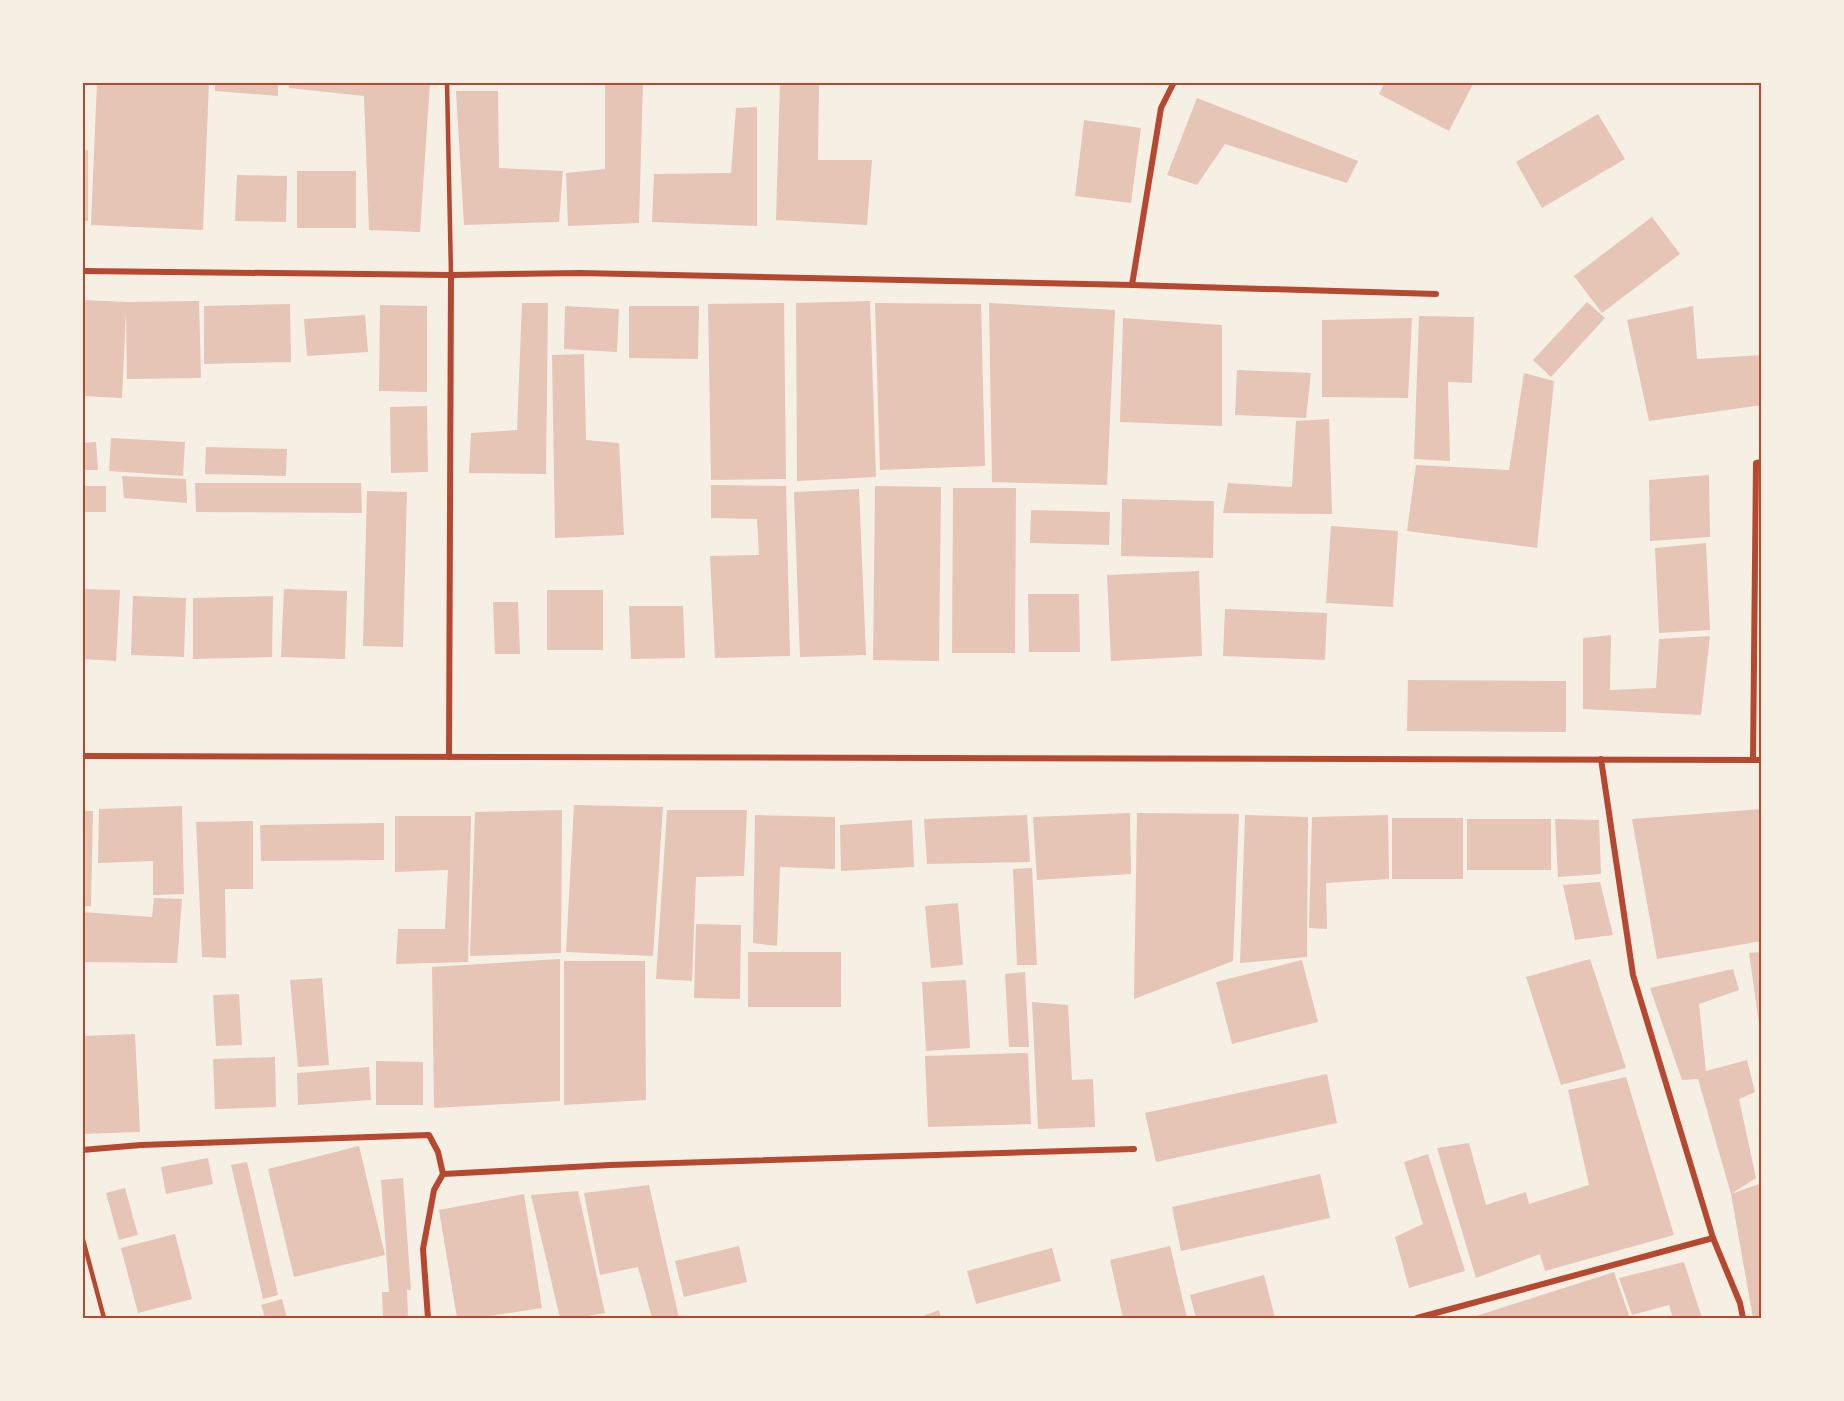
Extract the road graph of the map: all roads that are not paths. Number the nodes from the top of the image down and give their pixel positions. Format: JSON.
{"nodes":[{"id":1,"x":447,"y":82,"type":"edge"},
{"id":2,"x":1174,"y":82,"type":"edge"},
{"id":3,"x":82,"y":271,"type":"edge"},
{"id":4,"x":451,"y":275,"type":"junction"},
{"id":5,"x":1132,"y":285,"type":"junction"},
{"id":6,"x":1436,"y":294,"type":"dead end"},
{"id":7,"x":1761,"y":462,"type":"edge"},
{"id":8,"x":82,"y":756,"type":"edge"},
{"id":9,"x":448,"y":757,"type":"junction"},
{"id":10,"x":1601,"y":759,"type":"junction"},
{"id":11,"x":1753,"y":760,"type":"junction"},
{"id":12,"x":1761,"y":760,"type":"edge"},
{"id":13,"x":1134,"y":1149,"type":"dead end"},
{"id":14,"x":82,"y":1150,"type":"edge"},
{"id":15,"x":443,"y":1174,"type":"junction"},
{"id":16,"x":82,"y":1236,"type":"edge"},
{"id":17,"x":1713,"y":1238,"type":"junction"},
{"id":18,"x":104,"y":1318,"type":"edge"},
{"id":19,"x":428,"y":1318,"type":"edge"},
{"id":20,"x":1417,"y":1318,"type":"edge"},
{"id":21,"x":1743,"y":1318,"type":"edge"}],
"edges":[{"from":1,"to":4,"type":"lane"},
{"from":2,"to":5,"type":"street"},
{"from":3,"to":4,"type":"street"},
{"from":4,"to":5,"type":"street"},
{"from":4,"to":9,"type":"street"},
{"from":5,"to":6,"type":"street"},
{"from":7,"to":11,"type":"street"},
{"from":8,"to":9,"type":"street"},
{"from":9,"to":10,"type":"street"},
{"from":10,"to":11,"type":"street"},
{"from":10,"to":17,"type":"street"},
{"from":11,"to":12,"type":"street"},
{"from":13,"to":15,"type":"street"},
{"from":14,"to":15,"type":"street"},
{"from":15,"to":19,"type":"street"},
{"from":16,"to":18,"type":"lane"},
{"from":17,"to":20,"type":"street"},
{"from":17,"to":21,"type":"street"}]}
